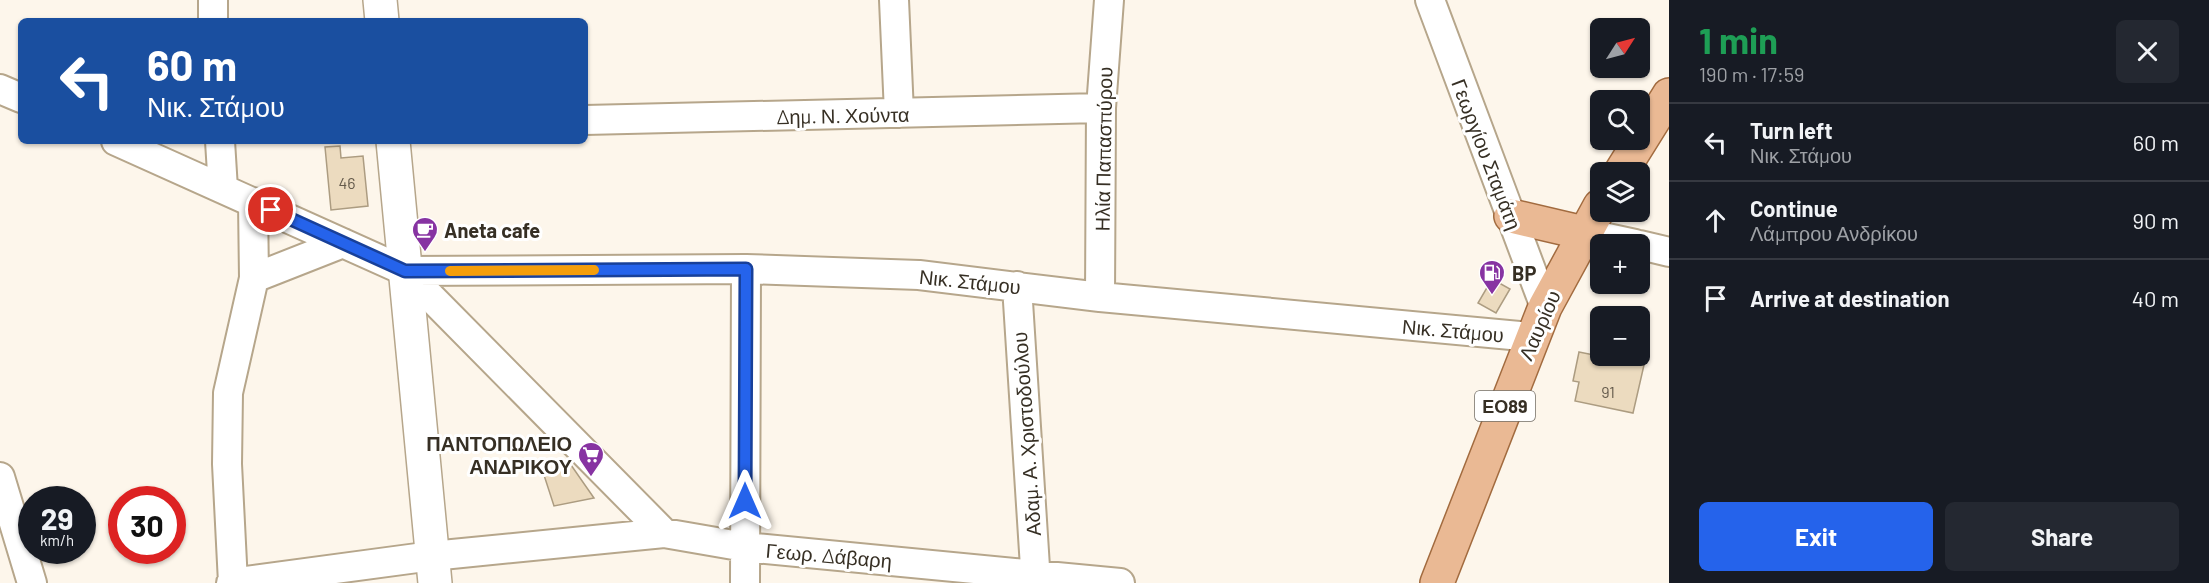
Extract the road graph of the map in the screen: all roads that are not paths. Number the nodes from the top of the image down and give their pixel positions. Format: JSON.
{"nodes":[{"id":1,"x":213,"y":0,"type":"edge"},
{"id":2,"x":380,"y":0,"type":"edge"},
{"id":3,"x":894,"y":0,"type":"edge"},
{"id":4,"x":1109,"y":0,"type":"edge"},
{"id":5,"x":1430,"y":0,"type":"edge"},
{"id":6,"x":213,"y":18,"type":"edge"},
{"id":7,"x":382,"y":18,"type":"edge"},
{"id":8,"x":0,"y":89,"type":"edge"},
{"id":9,"x":1669,"y":95,"type":"edge"},
{"id":10,"x":18,"y":97,"type":"edge"},
{"id":11,"x":1101,"y":108,"type":"junction"},
{"id":12,"x":899,"y":113,"type":"junction"},
{"id":13,"x":588,"y":120,"type":"edge"},
{"id":14,"x":123,"y":144,"type":"edge"},
{"id":15,"x":220,"y":144,"type":"edge"},
{"id":16,"x":393,"y":144,"type":"edge"},
{"id":17,"x":1627,"y":162,"type":"edge"},
{"id":18,"x":223,"y":189,"type":"junction"},
{"id":19,"x":253,"y":202,"type":"junction"},
{"id":20,"x":1510,"y":216,"type":"junction"},
{"id":21,"x":1590,"y":220,"type":"edge"},
{"id":22,"x":1591,"y":222,"type":"edge"},
{"id":23,"x":1596,"y":222,"type":"edge"},
{"id":24,"x":1617,"y":234,"type":"edge"},
{"id":25,"x":343,"y":243,"type":"junction"},
{"id":26,"x":1650,"y":247,"type":"edge"},
{"id":27,"x":1669,"y":252,"type":"edge"},
{"id":28,"x":746,"y":269,"type":"junction"},
{"id":29,"x":405,"y":271,"type":"junction"},
{"id":30,"x":254,"y":278,"type":"junction"},
{"id":31,"x":1017,"y":286,"type":"junction"},
{"id":32,"x":1100,"y":297,"type":"junction"},
{"id":33,"x":1545,"y":307,"type":"junction"},
{"id":34,"x":1532,"y":337,"type":"junction"},
{"id":35,"x":0,"y":477,"type":"edge"},
{"id":36,"x":664,"y":533,"type":"junction"},
{"id":37,"x":745,"y":548,"type":"junction"},
{"id":38,"x":433,"y":569,"type":"edge"},
{"id":39,"x":1035,"y":579,"type":"edge"},
{"id":40,"x":32,"y":583,"type":"edge"},
{"id":41,"x":232,"y":583,"type":"edge"},
{"id":42,"x":745,"y":583,"type":"edge"},
{"id":43,"x":1120,"y":583,"type":"edge"},
{"id":44,"x":1437,"y":583,"type":"edge"}],
"edges":[{"from":1,"to":6,"type":"street"},
{"from":2,"to":7,"type":"street"},
{"from":3,"to":12,"type":"street"},
{"from":4,"to":11,"type":"street","name":"Ηλία Παπασπύρου"},
{"from":5,"to":20,"type":"street","name":"Γεωργίου Σταμάτη"},
{"from":8,"to":10,"type":"street"},
{"from":9,"to":17,"type":"main road"},
{"from":11,"to":12,"type":"street","name":"Δημ. Ν. Χούντα"},
{"from":11,"to":32,"type":"street","name":"Ηλία Παπασπύρου"},
{"from":12,"to":13,"type":"street","name":"Δημ. Ν. Χούντα"},
{"from":14,"to":18,"type":"street"},
{"from":15,"to":18,"type":"street"},
{"from":16,"to":29,"type":"street"},
{"from":18,"to":19,"type":"street"},
{"from":19,"to":25,"type":"street"},
{"from":19,"to":30,"type":"street"},
{"from":20,"to":21,"type":"main road"},
{"from":20,"to":33,"type":"street","name":"Γεωργίου Σταμάτη"},
{"from":22,"to":33,"type":"main road","name":"Λαυρίου","number":"ΕΟ89"},
{"from":23,"to":24,"type":"street"},
{"from":25,"to":29,"type":"street"},
{"from":25,"to":30,"type":"street"},
{"from":26,"to":27,"type":"street"},
{"from":28,"to":29,"type":"street","name":"Νικ. Στάμου"},
{"from":28,"to":31,"type":"street","name":"Νικ. Στάμου"},
{"from":28,"to":37,"type":"street"},
{"from":29,"to":36,"type":"street"},
{"from":29,"to":38,"type":"street"},
{"from":30,"to":41,"type":"street"},
{"from":31,"to":32,"type":"street","name":"Νικ. Στάμου"},
{"from":31,"to":39,"type":"street","name":"Αδαμ. Α. Χριστοδούλου"},
{"from":32,"to":34,"type":"street","name":"Νικ. Στάμου"},
{"from":33,"to":34,"type":"main road","name":"Λαυρίου","number":"ΕΟ89"},
{"from":34,"to":44,"type":"main road","name":"Λαυρίου","number":"ΕΟ89"},
{"from":35,"to":40,"type":"street"},
{"from":36,"to":37,"type":"street","name":"Γεωρ. Δάβαρη"},
{"from":36,"to":38,"type":"street","name":"Γεωρ. Δάβαρη"},
{"from":37,"to":39,"type":"street","name":"Γεωρ. Δάβαρη"},
{"from":37,"to":42,"type":"street"},
{"from":38,"to":41,"type":"street","name":"Γεωρ. Δάβαρη"},
{"from":39,"to":43,"type":"street","name":"Γεωρ. Δάβαρη"}]}
